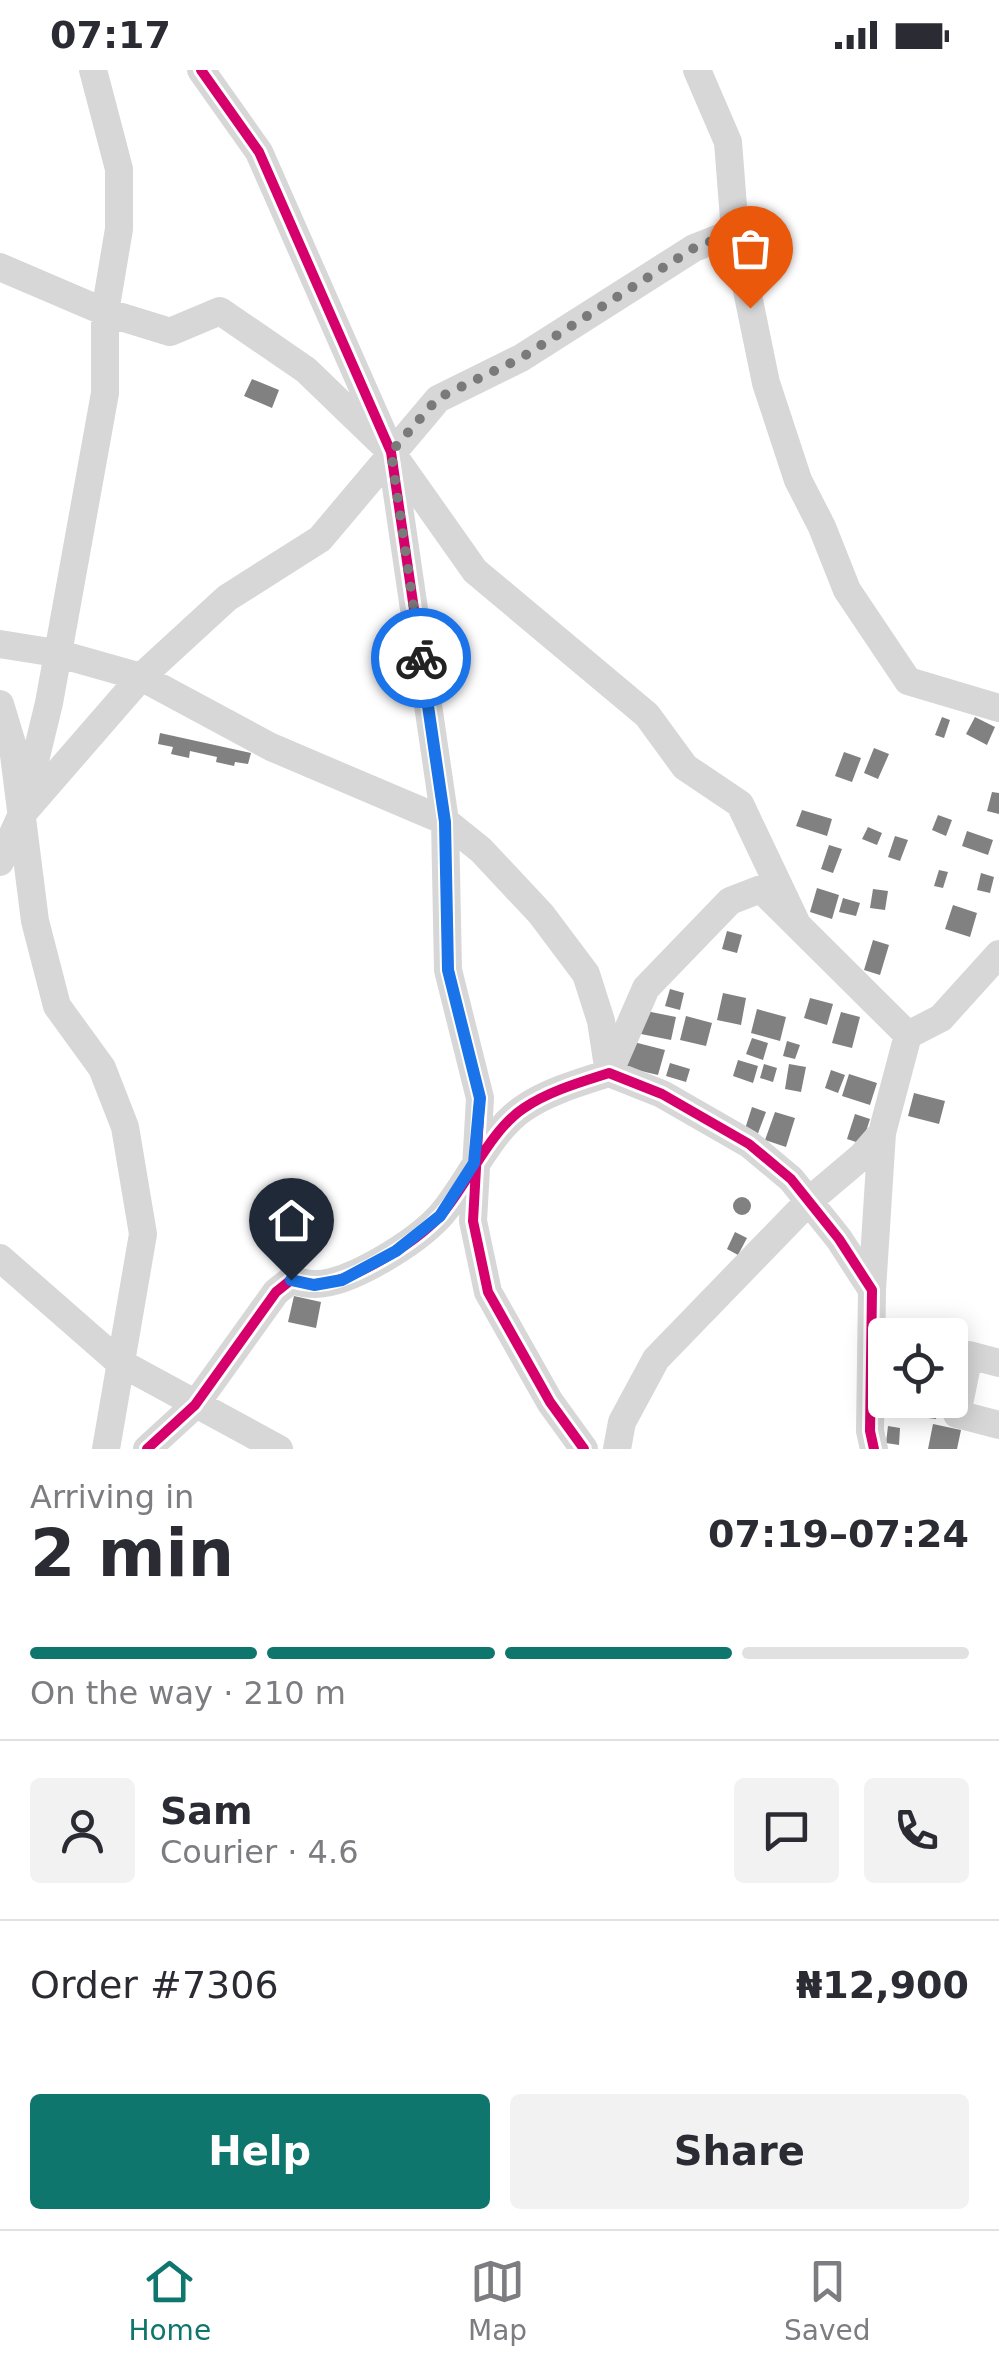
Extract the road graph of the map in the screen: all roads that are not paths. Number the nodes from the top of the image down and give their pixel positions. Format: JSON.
{"nodes":[{"id":1,"x":93,"y":70,"type":"edge"},
{"id":2,"x":201,"y":70,"type":"edge"},
{"id":3,"x":697,"y":70,"type":"edge"},
{"id":4,"x":735,"y":232,"type":"junction"},
{"id":5,"x":0,"y":267,"type":"edge"},
{"id":6,"x":105,"y":312,"type":"junction"},
{"id":7,"x":391,"y":452,"type":"junction"},
{"id":8,"x":0,"y":644,"type":"edge"},
{"id":9,"x":56,"y":653,"type":"junction"},
{"id":10,"x":141,"y":677,"type":"junction"},
{"id":11,"x":0,"y":704,"type":"edge"},
{"id":12,"x":999,"y":708,"type":"edge"},
{"id":13,"x":22,"y":814,"type":"junction"},
{"id":14,"x":445,"y":822,"type":"junction"},
{"id":15,"x":0,"y":862,"type":"edge"},
{"id":16,"x":796,"y":922,"type":"junction"},
{"id":17,"x":999,"y":954,"type":"edge"},
{"id":18,"x":908,"y":1035,"type":"junction"},
{"id":19,"x":609,"y":1073,"type":"junction"},
{"id":20,"x":882,"y":1133,"type":"junction"},
{"id":21,"x":474,"y":1163,"type":"junction"},
{"id":22,"x":810,"y":1200,"type":"junction"},
{"id":23,"x":0,"y":1258,"type":"edge"},
{"id":24,"x":872,"y":1290,"type":"junction"},
{"id":25,"x":120,"y":1362,"type":"junction"},
{"id":26,"x":999,"y":1363,"type":"edge"},
{"id":27,"x":195,"y":1405,"type":"junction"},
{"id":28,"x":999,"y":1425,"type":"edge"},
{"id":29,"x":106,"y":1449,"type":"edge"},
{"id":30,"x":147,"y":1449,"type":"edge"},
{"id":31,"x":279,"y":1449,"type":"edge"},
{"id":32,"x":584,"y":1449,"type":"edge"},
{"id":33,"x":617,"y":1449,"type":"edge"},
{"id":34,"x":874,"y":1449,"type":"edge"}],
"edges":[{"from":1,"to":6,"type":"street"},
{"from":2,"to":7,"type":"street"},
{"from":3,"to":4,"type":"street"},
{"from":4,"to":7,"type":"street"},
{"from":4,"to":12,"type":"street"},
{"from":5,"to":6,"type":"street"},
{"from":6,"to":7,"type":"street"},
{"from":6,"to":9,"type":"street"},
{"from":7,"to":10,"type":"street"},
{"from":7,"to":14,"type":"street"},
{"from":7,"to":16,"type":"street"},
{"from":8,"to":9,"type":"street"},
{"from":9,"to":10,"type":"street"},
{"from":9,"to":13,"type":"street"},
{"from":10,"to":13,"type":"street"},
{"from":10,"to":14,"type":"street"},
{"from":11,"to":13,"type":"street"},
{"from":13,"to":15,"type":"street"},
{"from":13,"to":25,"type":"street"},
{"from":14,"to":19,"type":"street"},
{"from":14,"to":21,"type":"street"},
{"from":16,"to":18,"type":"street"},
{"from":16,"to":19,"type":"street"},
{"from":17,"to":18,"type":"street"},
{"from":18,"to":20,"type":"street"},
{"from":19,"to":21,"type":"street"},
{"from":19,"to":22,"type":"street"},
{"from":20,"to":22,"type":"street"},
{"from":20,"to":24,"type":"street"},
{"from":21,"to":27,"type":"street"},
{"from":21,"to":32,"type":"street"},
{"from":22,"to":24,"type":"street"},
{"from":22,"to":33,"type":"street"},
{"from":23,"to":25,"type":"street"},
{"from":24,"to":34,"type":"street"},
{"from":25,"to":27,"type":"street"},
{"from":25,"to":29,"type":"street"},
{"from":26,"to":28,"type":"street"},
{"from":27,"to":30,"type":"street"},
{"from":27,"to":31,"type":"street"}]}
